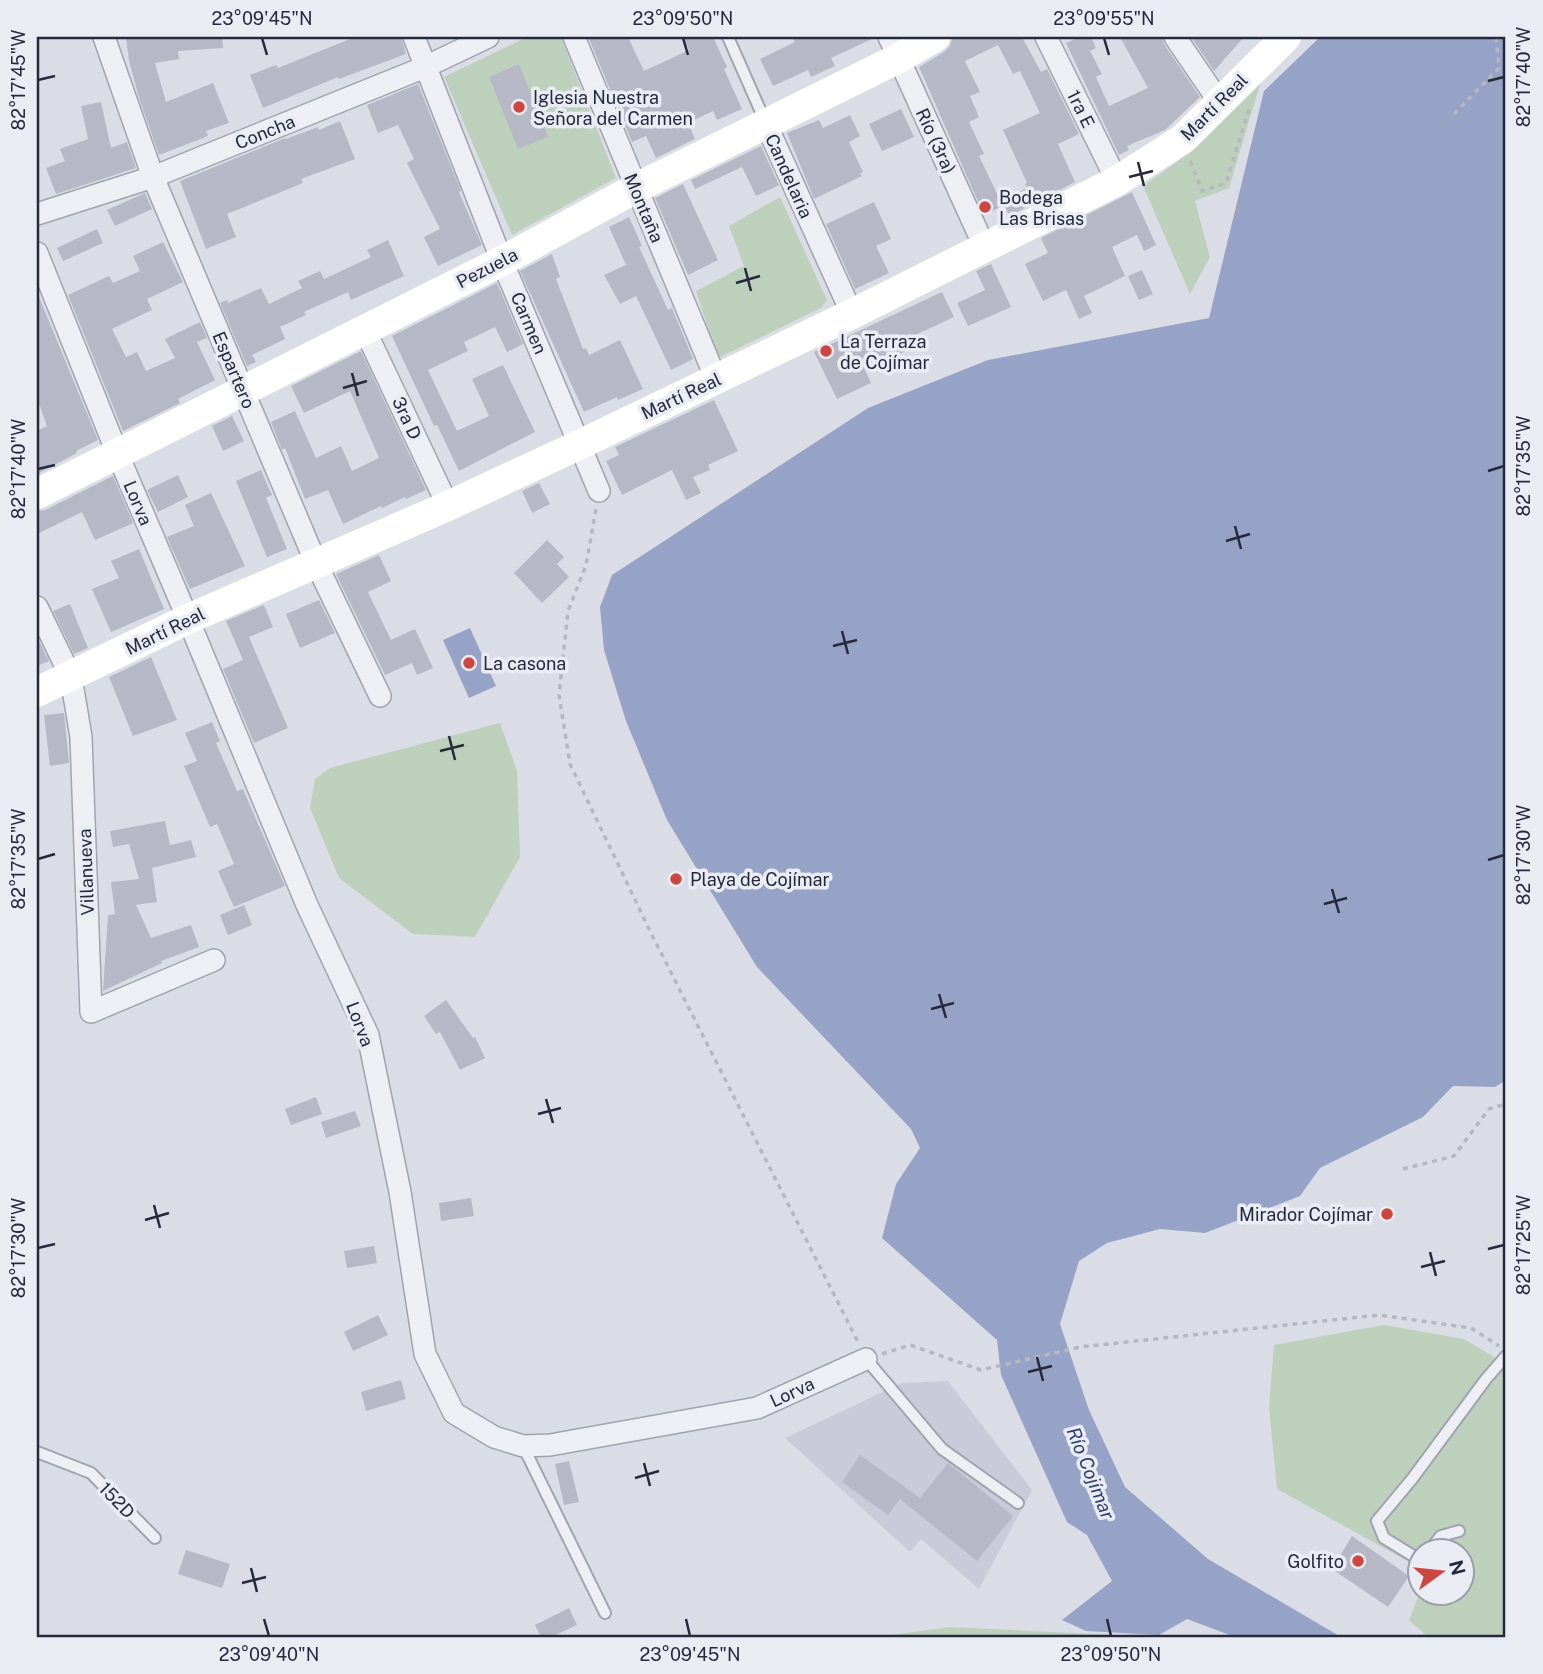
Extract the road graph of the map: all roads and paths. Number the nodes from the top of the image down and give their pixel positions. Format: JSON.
{"nodes":[{"id":1,"x":104,"y":37,"type":"edge"},
{"id":2,"x":414,"y":37,"type":"edge"},
{"id":3,"x":488,"y":37,"type":"edge"},
{"id":4,"x":575,"y":37,"type":"edge"},
{"id":5,"x":728,"y":37,"type":"edge"},
{"id":6,"x":935,"y":37,"type":"edge"},
{"id":7,"x":1045,"y":37,"type":"edge"},
{"id":8,"x":1175,"y":37,"type":"edge"},
{"id":9,"x":1286,"y":37,"type":"edge"},
{"id":10,"x":1496,"y":37,"type":"edge"},
{"id":11,"x":894,"y":48,"type":"edge"},
{"id":12,"x":425,"y":67,"type":"junction"},
{"id":13,"x":1253,"y":96,"type":"dead end"},
{"id":14,"x":1220,"y":103,"type":"junction"},
{"id":15,"x":1454,"y":114,"type":"dead end"},
{"id":16,"x":766,"y":124,"type":"junction"},
{"id":17,"x":1188,"y":156,"type":"dead end"},
{"id":18,"x":153,"y":177,"type":"junction"},
{"id":19,"x":1117,"y":181,"type":"junction"},
{"id":20,"x":636,"y":188,"type":"junction"},
{"id":21,"x":37,"y":214,"type":"edge"},
{"id":22,"x":984,"y":246,"type":"junction"},
{"id":23,"x":37,"y":253,"type":"edge"},
{"id":24,"x":502,"y":261,"type":"junction"},
{"id":25,"x":852,"y":314,"type":"junction"},
{"id":26,"x":365,"y":330,"type":"junction"},
{"id":27,"x":716,"y":379,"type":"junction"},
{"id":28,"x":242,"y":390,"type":"junction"},
{"id":29,"x":581,"y":444,"type":"junction"},
{"id":30,"x":118,"y":455,"type":"junction"},
{"id":31,"x":599,"y":491,"type":"joint"},
{"id":32,"x":37,"y":495,"type":"edge"},
{"id":33,"x":448,"y":506,"type":"junction"},
{"id":34,"x":316,"y":563,"type":"junction"},
{"id":35,"x":37,"y":607,"type":"edge"},
{"id":36,"x":188,"y":619,"type":"junction"},
{"id":37,"x":71,"y":677,"type":"junction"},
{"id":38,"x":37,"y":692,"type":"edge"},
{"id":39,"x":380,"y":696,"type":"dead end"},
{"id":40,"x":214,"y":960,"type":"dead end"},
{"id":41,"x":1506,"y":1104,"type":"edge"},
{"id":42,"x":1403,"y":1169,"type":"dead end"},
{"id":43,"x":1506,"y":1354,"type":"edge"},
{"id":44,"x":866,"y":1359,"type":"junction"},
{"id":45,"x":523,"y":1446,"type":"junction"},
{"id":46,"x":37,"y":1452,"type":"edge"},
{"id":47,"x":1018,"y":1503,"type":"dead end"},
{"id":48,"x":1459,"y":1531,"type":"dead end"},
{"id":49,"x":155,"y":1538,"type":"dead end"},
{"id":50,"x":1439,"y":1538,"type":"edge"},
{"id":51,"x":1406,"y":1551,"type":"edge"},
{"id":52,"x":605,"y":1613,"type":"dead end"}],
"edges":[{"from":1,"to":18,"type":"street","name":"Espartero"},
{"from":2,"to":12,"type":"street","name":"Carmen"},
{"from":3,"to":12,"type":"street","name":"Concha"},
{"from":4,"to":20,"type":"street","name":"Montaña"},
{"from":5,"to":16,"type":"lane","name":"Candelaria"},
{"from":6,"to":11,"type":"main road","name":"Pezuela"},
{"from":7,"to":19,"type":"street","name":"1ra E"},
{"from":8,"to":14,"type":"street"},
{"from":9,"to":14,"type":"main road","name":"Martí Real"},
{"from":10,"to":15,"type":"path"},
{"from":11,"to":16,"type":"main road","name":"Pezuela"},
{"from":11,"to":22,"type":"street","name":"Río (3ra)"},
{"from":12,"to":18,"type":"street","name":"Concha"},
{"from":12,"to":24,"type":"street","name":"Carmen"},
{"from":13,"to":17,"type":"path"},
{"from":14,"to":19,"type":"main road","name":"Martí Real"},
{"from":16,"to":20,"type":"main road","name":"Pezuela"},
{"from":16,"to":25,"type":"street","name":"Candelaria"},
{"from":18,"to":21,"type":"street","name":"Concha"},
{"from":18,"to":28,"type":"street","name":"Espartero"},
{"from":19,"to":22,"type":"main road","name":"Martí Real"},
{"from":20,"to":24,"type":"main road","name":"Pezuela"},
{"from":20,"to":27,"type":"street","name":"Montaña"},
{"from":22,"to":25,"type":"main road","name":"Martí Real"},
{"from":23,"to":30,"type":"street","name":"Lorva"},
{"from":24,"to":26,"type":"main road","name":"Pezuela"},
{"from":24,"to":29,"type":"street","name":"Carmen"},
{"from":25,"to":27,"type":"main road","name":"Martí Real"},
{"from":26,"to":28,"type":"main road","name":"Pezuela"},
{"from":26,"to":33,"type":"street","name":"3ra D"},
{"from":27,"to":29,"type":"main road","name":"Martí Real"},
{"from":28,"to":30,"type":"main road","name":"Pezuela"},
{"from":28,"to":34,"type":"street","name":"Espartero"},
{"from":29,"to":31,"type":"street","name":"Carmen"},
{"from":29,"to":33,"type":"main road","name":"Martí Real"},
{"from":30,"to":32,"type":"main road","name":"Pezuela"},
{"from":30,"to":36,"type":"street","name":"Lorva"},
{"from":31,"to":44,"type":"path"},
{"from":33,"to":34,"type":"main road","name":"Martí Real"},
{"from":34,"to":36,"type":"main road","name":"Martí Real"},
{"from":34,"to":39,"type":"street","name":"Espartero"},
{"from":35,"to":37,"type":"street","name":"Villanueva"},
{"from":36,"to":37,"type":"main road","name":"Martí Real"},
{"from":36,"to":45,"type":"street","name":"Lorva"},
{"from":37,"to":38,"type":"main road","name":"Martí Real"},
{"from":37,"to":40,"type":"street","name":"Villanueva"},
{"from":41,"to":42,"type":"path"},
{"from":43,"to":44,"type":"path"},
{"from":43,"to":51,"type":"lane"},
{"from":44,"to":45,"type":"street","name":"Lorva"},
{"from":44,"to":47,"type":"lane"},
{"from":45,"to":52,"type":"lane"},
{"from":46,"to":49,"type":"lane","name":"152D"},
{"from":48,"to":50,"type":"lane"}]}
